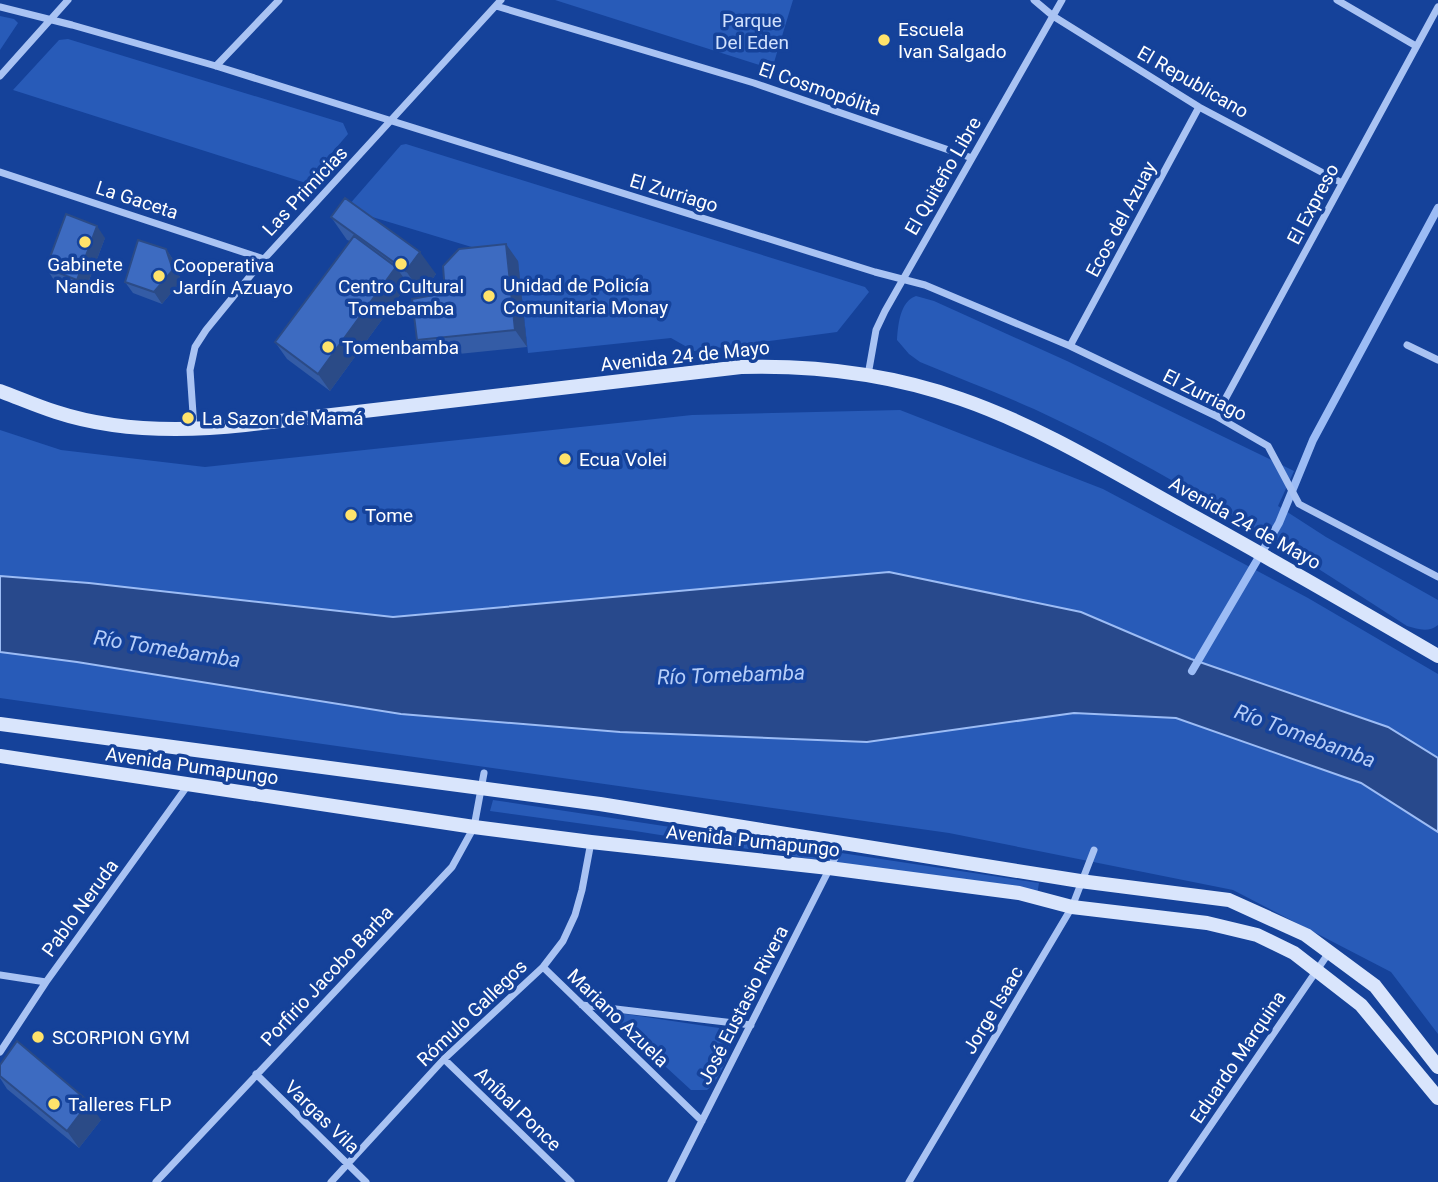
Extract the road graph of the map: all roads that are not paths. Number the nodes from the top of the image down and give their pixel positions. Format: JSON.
{"nodes":[{"id":1,"x":68,"y":0,"type":"edge"},
{"id":2,"x":279,"y":0,"type":"edge"},
{"id":3,"x":1034,"y":0,"type":"edge"},
{"id":4,"x":1062,"y":0,"type":"edge"},
{"id":5,"x":1337,"y":0,"type":"edge"},
{"id":6,"x":498,"y":3,"type":"edge"},
{"id":7,"x":0,"y":7,"type":"edge"},
{"id":8,"x":1438,"y":7,"type":"edge"},
{"id":9,"x":1053,"y":16,"type":"junction"},
{"id":10,"x":51,"y":19,"type":"junction"},
{"id":11,"x":1416,"y":46,"type":"junction"},
{"id":12,"x":216,"y":66,"type":"junction"},
{"id":13,"x":0,"y":76,"type":"edge"},
{"id":14,"x":1199,"y":107,"type":"junction"},
{"id":15,"x":391,"y":121,"type":"junction"},
{"id":16,"x":972,"y":158,"type":"junction"},
{"id":17,"x":0,"y":172,"type":"edge"},
{"id":18,"x":1342,"y":183,"type":"junction"},
{"id":19,"x":264,"y":259,"type":"junction"},
{"id":20,"x":902,"y":279,"type":"junction"},
{"id":21,"x":1407,"y":345,"type":"dead end"},
{"id":22,"x":1070,"y":346,"type":"junction"},
{"id":23,"x":1438,"y":360,"type":"edge"},
{"id":24,"x":868,"y":374,"type":"junction"},
{"id":25,"x":0,"y":391,"type":"edge"},
{"id":26,"x":1216,"y":416,"type":"junction"},
{"id":27,"x":194,"y":429,"type":"junction"},
{"id":28,"x":1438,"y":577,"type":"edge"},
{"id":29,"x":1438,"y":656,"type":"edge"},
{"id":30,"x":0,"y":724,"type":"edge"},
{"id":31,"x":0,"y":756,"type":"edge"},
{"id":32,"x":484,"y":772,"type":"dead end"},
{"id":33,"x":188,"y":785,"type":"junction"},
{"id":34,"x":482,"y":790,"type":"junction"},
{"id":35,"x":474,"y":827,"type":"junction"},
{"id":36,"x":591,"y":842,"type":"junction"},
{"id":37,"x":843,"y":842,"type":"junction"},
{"id":38,"x":1094,"y":850,"type":"dead end"},
{"id":39,"x":829,"y":868,"type":"junction"},
{"id":40,"x":1080,"y":881,"type":"junction"},
{"id":41,"x":1072,"y":906,"type":"junction"},
{"id":42,"x":1330,"y":950,"type":"junction"},
{"id":43,"x":542,"y":967,"type":"junction"},
{"id":44,"x":1317,"y":970,"type":"junction"},
{"id":45,"x":0,"y":975,"type":"edge"},
{"id":46,"x":46,"y":982,"type":"junction"},
{"id":47,"x":582,"y":1005,"type":"junction"},
{"id":48,"x":751,"y":1025,"type":"junction"},
{"id":49,"x":0,"y":1052,"type":"edge"},
{"id":50,"x":444,"y":1059,"type":"junction"},
{"id":51,"x":1438,"y":1067,"type":"edge"},
{"id":52,"x":256,"y":1074,"type":"junction"},
{"id":53,"x":1438,"y":1098,"type":"edge"},
{"id":54,"x":702,"y":1121,"type":"junction"},
{"id":55,"x":347,"y":1163,"type":"junction"},
{"id":56,"x":156,"y":1182,"type":"edge"},
{"id":57,"x":331,"y":1182,"type":"edge"},
{"id":58,"x":366,"y":1182,"type":"edge"},
{"id":59,"x":570,"y":1182,"type":"edge"},
{"id":60,"x":671,"y":1182,"type":"edge"},
{"id":61,"x":909,"y":1182,"type":"edge"},
{"id":62,"x":1172,"y":1182,"type":"edge"}],
"edges":[{"from":1,"to":10,"type":"street"},
{"from":2,"to":12,"type":"street"},
{"from":3,"to":9,"type":"street","name":"El Republicano"},
{"from":4,"to":9,"type":"street","name":"El Quiteño Libre"},
{"from":5,"to":11,"type":"street"},
{"from":6,"to":15,"type":"street","name":"Las Primicias"},
{"from":6,"to":16,"type":"street","name":"El Cosmopólita"},
{"from":7,"to":10,"type":"street","name":"El Zurriago"},
{"from":8,"to":11,"type":"street","name":"El Expreso"},
{"from":9,"to":14,"type":"street","name":"El Republicano"},
{"from":9,"to":16,"type":"street","name":"El Quiteño Libre"},
{"from":10,"to":12,"type":"street","name":"El Zurriago"},
{"from":10,"to":13,"type":"street"},
{"from":11,"to":18,"type":"street","name":"El Expreso"},
{"from":12,"to":15,"type":"street","name":"El Zurriago"},
{"from":14,"to":18,"type":"street","name":"El Republicano"},
{"from":14,"to":22,"type":"street","name":"Ecos del Azuay"},
{"from":15,"to":19,"type":"street","name":"Las Primicias"},
{"from":15,"to":20,"type":"street","name":"El Zurriago"},
{"from":16,"to":20,"type":"street","name":"El Quiteño Libre"},
{"from":17,"to":19,"type":"street","name":"La Gaceta"},
{"from":18,"to":26,"type":"street","name":"El Expreso"},
{"from":19,"to":27,"type":"street","name":"Las Primicias"},
{"from":20,"to":22,"type":"street","name":"El Zurriago"},
{"from":20,"to":24,"type":"street","name":"El Quiteño Libre"},
{"from":21,"to":23,"type":"street"},
{"from":22,"to":26,"type":"street","name":"El Zurriago"},
{"from":24,"to":27,"type":"main road","name":"Avenida 24 de Mayo"},
{"from":24,"to":29,"type":"main road","name":"Avenida 24 de Mayo"},
{"from":25,"to":27,"type":"main road","name":"Avenida 24 de Mayo"},
{"from":26,"to":28,"type":"street","name":"El Zurriago"},
{"from":30,"to":34,"type":"main road","name":"Avenida Pumapungo"},
{"from":31,"to":33,"type":"main road","name":"Avenida Pumapungo"},
{"from":32,"to":34,"type":"street","name":"Porfirio Jacobo Barba"},
{"from":33,"to":35,"type":"main road","name":"Avenida Pumapungo"},
{"from":33,"to":46,"type":"street","name":"Pablo Neruda"},
{"from":34,"to":35,"type":"street","name":"Porfirio Jacobo Barba"},
{"from":34,"to":37,"type":"main road","name":"Avenida Pumapungo"},
{"from":35,"to":36,"type":"main road","name":"Avenida Pumapungo"},
{"from":35,"to":52,"type":"street","name":"Porfirio Jacobo Barba"},
{"from":36,"to":39,"type":"main road","name":"Avenida Pumapungo"},
{"from":36,"to":43,"type":"street","name":"Rómulo Gallegos"},
{"from":37,"to":39,"type":"street","name":"José Eustasio Rivera"},
{"from":37,"to":40,"type":"main road","name":"Avenida Pumapungo"},
{"from":38,"to":40,"type":"street","name":"Jorge Isaac"},
{"from":39,"to":41,"type":"main road","name":"Avenida Pumapungo"},
{"from":39,"to":48,"type":"street","name":"José Eustasio Rivera"},
{"from":40,"to":41,"type":"street","name":"Jorge Isaac"},
{"from":40,"to":42,"type":"main road","name":"Avenida Pumapungo"},
{"from":41,"to":44,"type":"main road","name":"Avenida Pumapungo"},
{"from":41,"to":61,"type":"street","name":"Jorge Isaac"},
{"from":42,"to":44,"type":"street","name":"Eduardo Marquina"},
{"from":42,"to":51,"type":"main road","name":"Avenida Pumapungo"},
{"from":43,"to":47,"type":"street","name":"Mariano Azuela"},
{"from":43,"to":50,"type":"street","name":"Rómulo Gallegos"},
{"from":44,"to":53,"type":"main road","name":"Avenida Pumapungo"},
{"from":44,"to":62,"type":"street","name":"Eduardo Marquina"},
{"from":45,"to":46,"type":"street"},
{"from":46,"to":49,"type":"street","name":"Pablo Neruda"},
{"from":47,"to":48,"type":"street"},
{"from":47,"to":54,"type":"street","name":"Mariano Azuela"},
{"from":48,"to":54,"type":"street","name":"José Eustasio Rivera"},
{"from":50,"to":55,"type":"street","name":"Rómulo Gallegos"},
{"from":50,"to":59,"type":"street","name":"Aníbal Ponce"},
{"from":52,"to":55,"type":"street","name":"Vargas Vila"},
{"from":52,"to":56,"type":"street","name":"Porfirio Jacobo Barba"},
{"from":54,"to":60,"type":"street","name":"José Eustasio Rivera"},
{"from":55,"to":57,"type":"street","name":"Rómulo Gallegos"},
{"from":55,"to":58,"type":"street","name":"Vargas Vila"}]}
